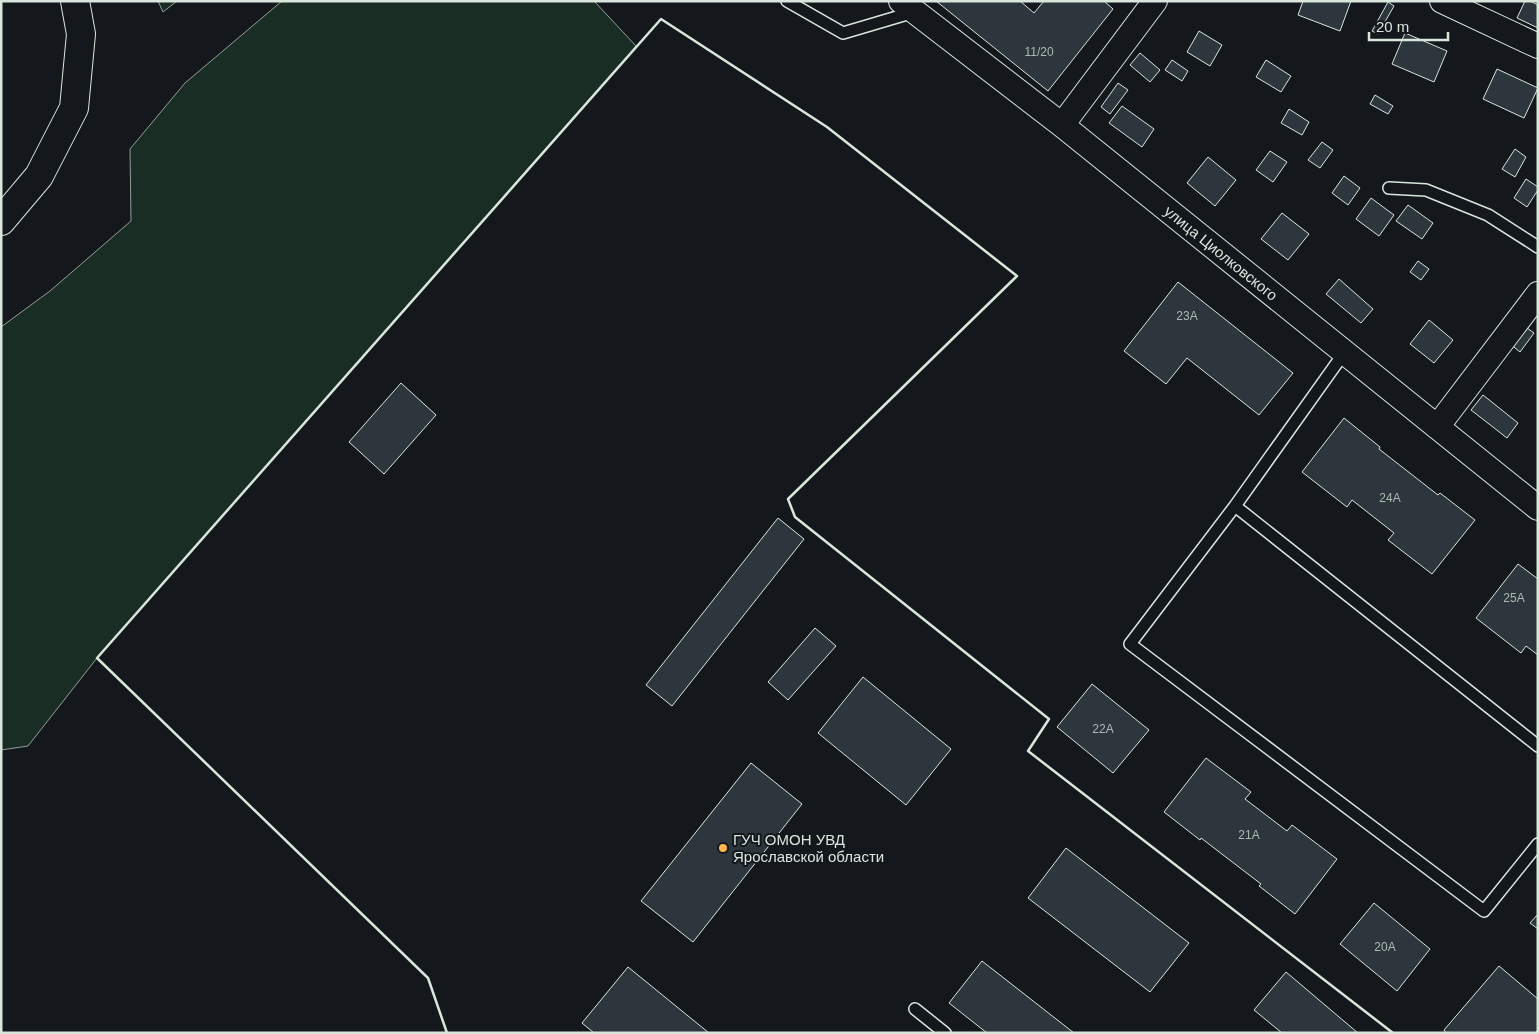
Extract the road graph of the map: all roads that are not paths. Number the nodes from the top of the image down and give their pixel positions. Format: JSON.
{"nodes":[{"id":1,"x":75,"y":1,"type":"edge"},
{"id":2,"x":787,"y":1,"type":"edge"},
{"id":3,"x":1442,"y":1,"type":"edge"},
{"id":4,"x":1153,"y":2,"type":"edge"},
{"id":5,"x":908,"y":6,"type":"edge"},
{"id":6,"x":1538,"y":46,"type":"edge"},
{"id":7,"x":1062,"y":125,"type":"junction"},
{"id":8,"x":1389,"y":188,"type":"dead end"},
{"id":9,"x":1,"y":221,"type":"edge"},
{"id":10,"x":1538,"y":248,"type":"edge"},
{"id":11,"x":1538,"y":294,"type":"edge"},
{"id":12,"x":1344,"y":353,"type":"junction"},
{"id":13,"x":1437,"y":427,"type":"junction"},
{"id":14,"x":1235,"y":506,"type":"junction"},
{"id":15,"x":1538,"y":508,"type":"edge"},
{"id":16,"x":1538,"y":746,"type":"edge"},
{"id":17,"x":1538,"y":844,"type":"edge"},
{"id":18,"x":915,"y":1009,"type":"dead end"},
{"id":19,"x":945,"y":1033,"type":"edge"}],
"edges":[{"from":1,"to":9,"type":"main road"},
{"from":2,"to":5,"type":"lane"},
{"from":3,"to":6,"type":"street"},
{"from":4,"to":7,"type":"street"},
{"from":5,"to":7,"type":"street","name":"улица Циолковского"},
{"from":7,"to":12,"type":"street","name":"улица Циолковского"},
{"from":8,"to":10,"type":"lane"},
{"from":11,"to":13,"type":"street"},
{"from":12,"to":13,"type":"street","name":"улица Циолковского"},
{"from":12,"to":14,"type":"lane"},
{"from":13,"to":15,"type":"street","name":"улица Циолковского"},
{"from":14,"to":16,"type":"lane"},
{"from":14,"to":17,"type":"lane"},
{"from":18,"to":19,"type":"lane"}]}
